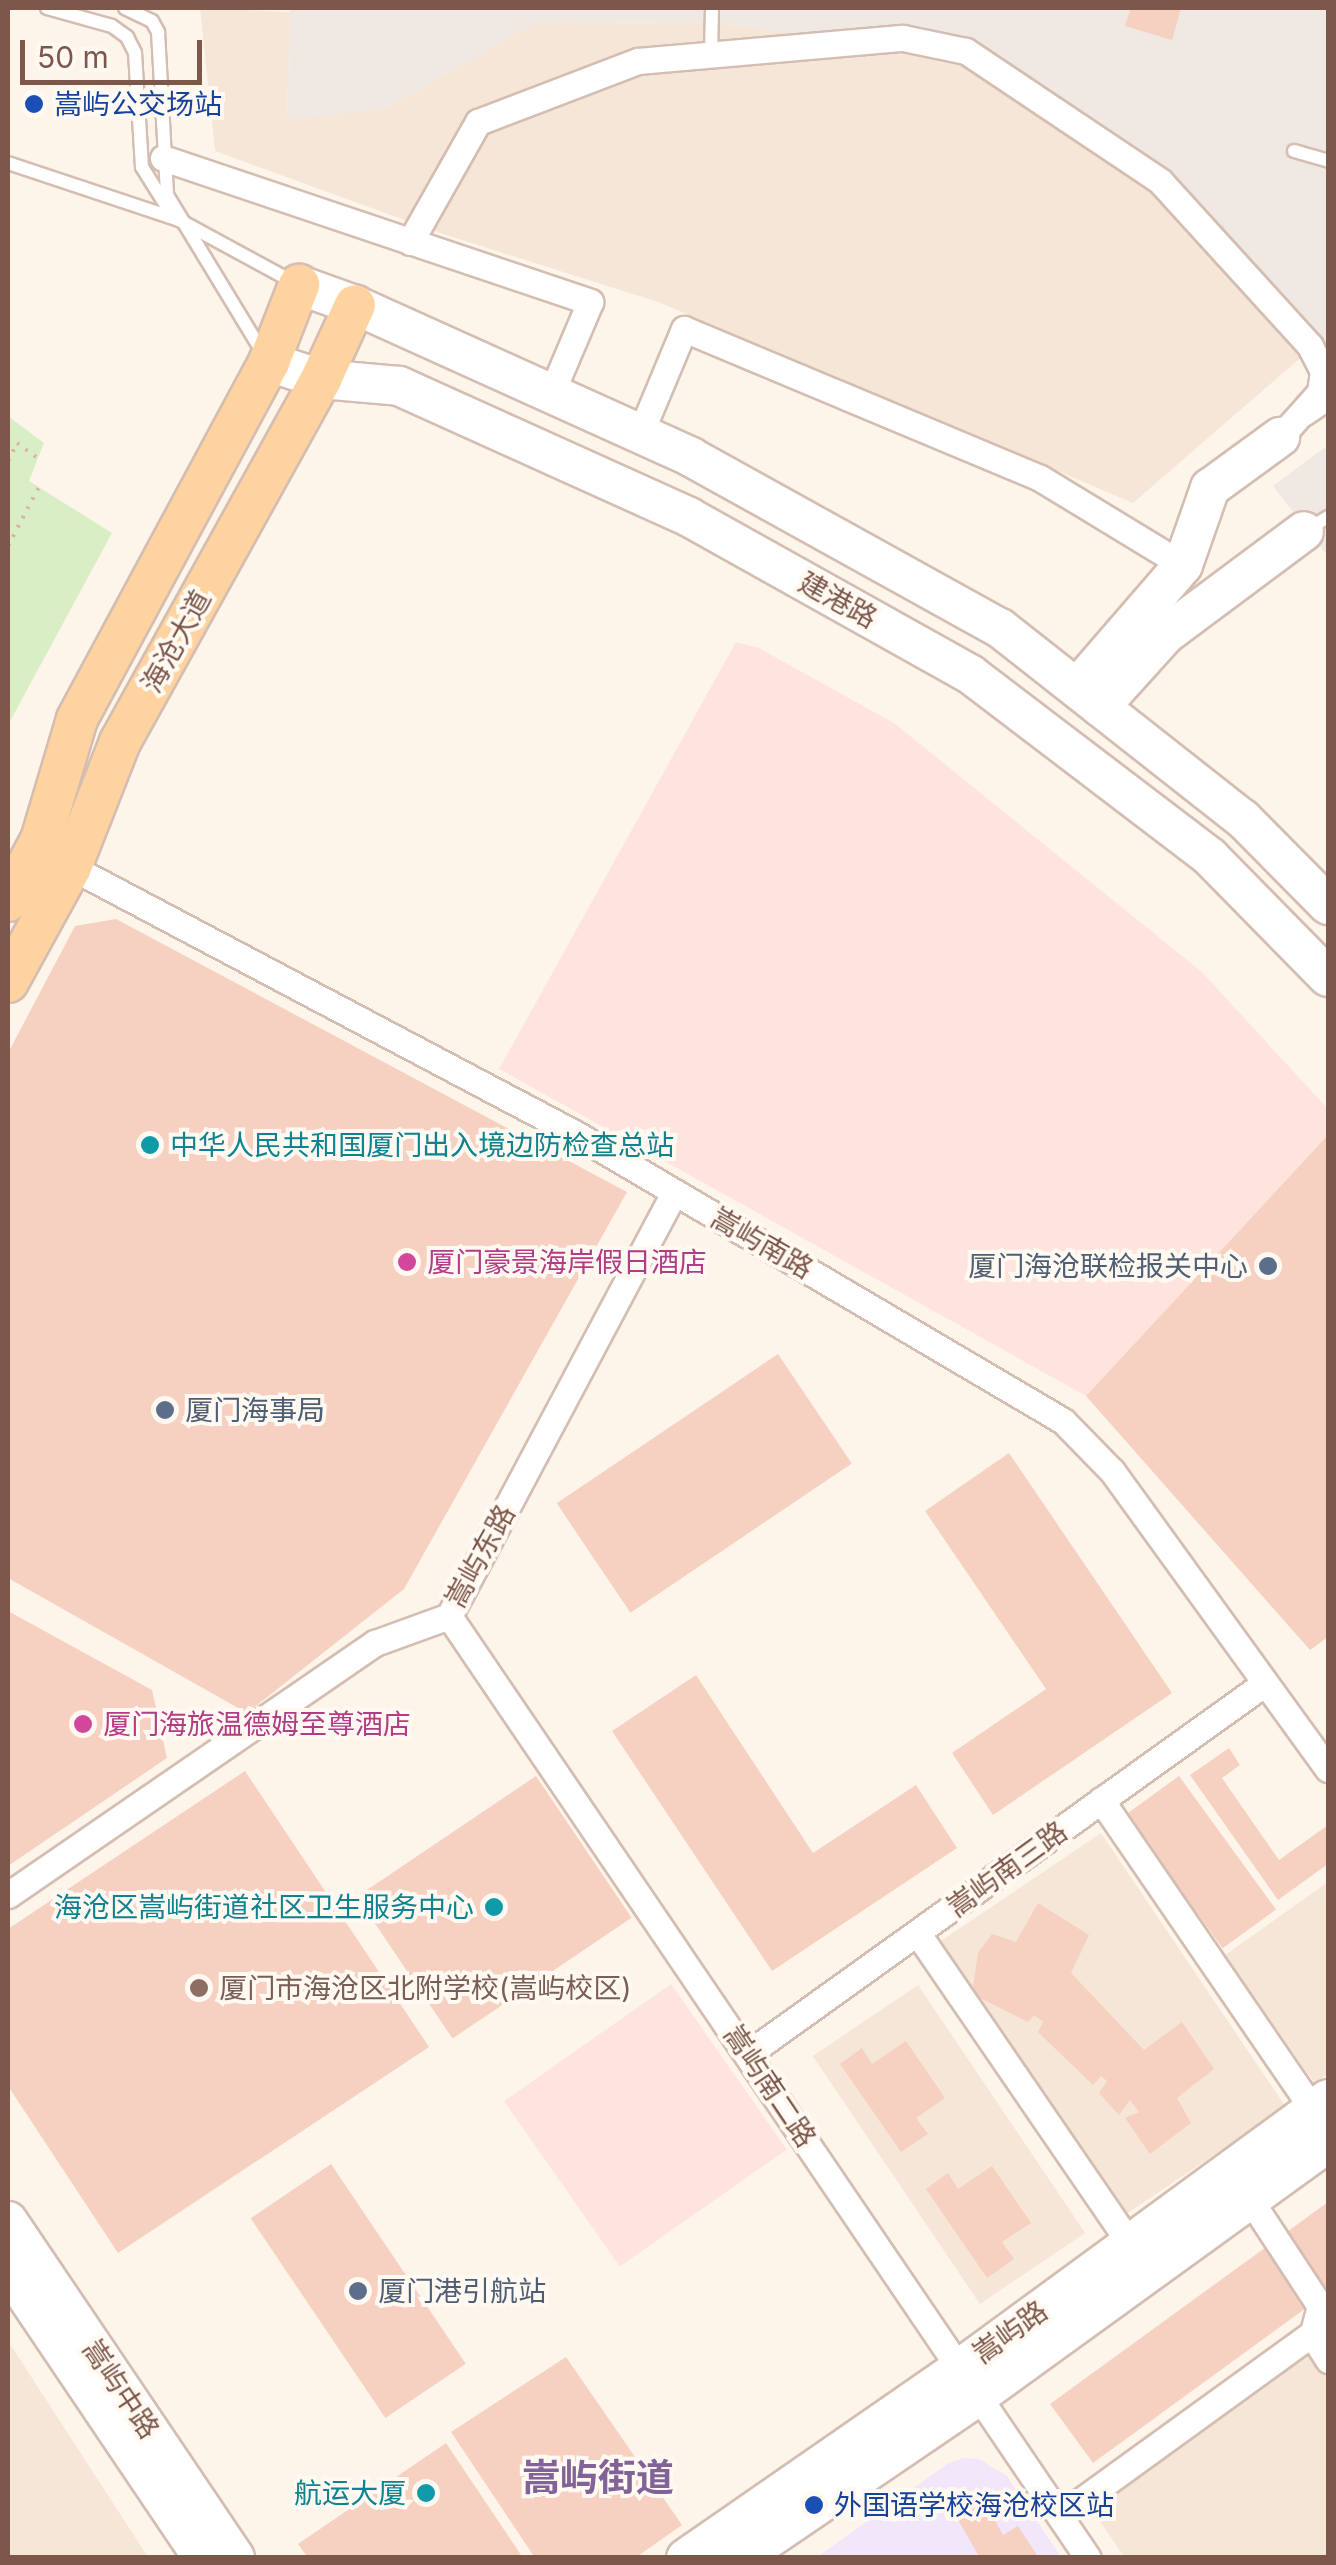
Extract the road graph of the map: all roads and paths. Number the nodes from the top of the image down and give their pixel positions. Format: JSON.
{"nodes":[{"id":1,"x":48,"y":8,"type":"edge"},
{"id":2,"x":126,"y":8,"type":"edge"},
{"id":3,"x":712,"y":8,"type":"edge"},
{"id":4,"x":711,"y":55,"type":"junction"},
{"id":5,"x":1294,"y":151,"type":"dead end"},
{"id":6,"x":162,"y":158,"type":"junction"},
{"id":7,"x":1328,"y":160,"type":"edge"},
{"id":8,"x":8,"y":163,"type":"edge"},
{"id":9,"x":179,"y":220,"type":"junction"},
{"id":10,"x":410,"y":242,"type":"junction"},
{"id":11,"x":299,"y":286,"type":"junction"},
{"id":12,"x":354,"y":304,"type":"junction"},
{"id":13,"x":269,"y":362,"type":"junction"},
{"id":14,"x":321,"y":379,"type":"junction"},
{"id":15,"x":551,"y":394,"type":"junction"},
{"id":16,"x":1328,"y":404,"type":"edge"},
{"id":17,"x":640,"y":434,"type":"junction"},
{"id":18,"x":1280,"y":436,"type":"junction"},
{"id":19,"x":38,"y":458,"type":"dead end"},
{"id":20,"x":8,"y":461,"type":"edge"},
{"id":21,"x":39,"y":487,"type":"dead end"},
{"id":22,"x":1316,"y":524,"type":"edge"},
{"id":23,"x":8,"y":546,"type":"edge"},
{"id":24,"x":1184,"y":565,"type":"junction"},
{"id":25,"x":1088,"y":698,"type":"junction"},
{"id":26,"x":71,"y":866,"type":"junction"},
{"id":27,"x":8,"y":901,"type":"edge"},
{"id":28,"x":1328,"y":906,"type":"edge"},
{"id":29,"x":1328,"y":977,"type":"edge"},
{"id":30,"x":8,"y":982,"type":"edge"},
{"id":31,"x":674,"y":1192,"type":"junction"},
{"id":32,"x":449,"y":1616,"type":"junction"},
{"id":33,"x":1265,"y":1684,"type":"junction"},
{"id":34,"x":1328,"y":1769,"type":"edge"},
{"id":35,"x":1101,"y":1800,"type":"junction"},
{"id":36,"x":8,"y":1894,"type":"edge"},
{"id":37,"x":918,"y":1934,"type":"junction"},
{"id":38,"x":748,"y":2053,"type":"junction"},
{"id":39,"x":1323,"y":2117,"type":"edge"},
{"id":40,"x":1249,"y":2198,"type":"junction"},
{"id":41,"x":8,"y":2221,"type":"edge"},
{"id":42,"x":1130,"y":2244,"type":"junction"},
{"id":43,"x":8,"y":2270,"type":"edge"},
{"id":44,"x":1320,"y":2328,"type":"edge"},
{"id":45,"x":1328,"y":2360,"type":"edge"},
{"id":46,"x":969,"y":2382,"type":"junction"},
{"id":47,"x":1060,"y":2516,"type":"junction"},
{"id":48,"x":203,"y":2558,"type":"edge"},
{"id":49,"x":235,"y":2558,"type":"edge"},
{"id":50,"x":686,"y":2558,"type":"edge"},
{"id":51,"x":740,"y":2558,"type":"edge"},
{"id":52,"x":1088,"y":2558,"type":"edge"}],
"edges":[{"from":1,"to":9,"type":"lane"},
{"from":2,"to":6,"type":"lane"},
{"from":3,"to":4,"type":"lane"},
{"from":4,"to":10,"type":"street"},
{"from":4,"to":18,"type":"street"},
{"from":5,"to":7,"type":"lane"},
{"from":6,"to":9,"type":"lane"},
{"from":6,"to":10,"type":"street"},
{"from":8,"to":9,"type":"lane"},
{"from":9,"to":11,"type":"lane"},
{"from":9,"to":13,"type":"lane"},
{"from":10,"to":15,"type":"street"},
{"from":11,"to":12,"type":"street","name":"建港路"},
{"from":11,"to":13,"type":"main road","name":"海沧大道"},
{"from":12,"to":14,"type":"main road","name":"海沧大道"},
{"from":12,"to":15,"type":"street","name":"建港路"},
{"from":13,"to":14,"type":"street","name":"建港路"},
{"from":13,"to":27,"type":"main road","name":"海沧大道"},
{"from":14,"to":26,"type":"main road","name":"海沧大道"},
{"from":14,"to":29,"type":"street","name":"建港路"},
{"from":15,"to":17,"type":"street","name":"建港路"},
{"from":16,"to":18,"type":"lane"},
{"from":17,"to":24,"type":"street"},
{"from":17,"to":25,"type":"street","name":"建港路"},
{"from":18,"to":24,"type":"street"},
{"from":19,"to":20,"type":"path"},
{"from":21,"to":23,"type":"path"},
{"from":22,"to":25,"type":"street"},
{"from":24,"to":25,"type":"street"},
{"from":25,"to":28,"type":"street","name":"建港路"},
{"from":26,"to":30,"type":"main road","name":"海沧大道"},
{"from":26,"to":31,"type":"street","name":"嵩屿南路"},
{"from":31,"to":32,"type":"street","name":"嵩屿东路"},
{"from":31,"to":33,"type":"street","name":"嵩屿南路"},
{"from":32,"to":36,"type":"street","name":"嵩屿东路"},
{"from":32,"to":38,"type":"street","name":"嵩屿南二路"},
{"from":33,"to":34,"type":"street","name":"嵩屿南路"},
{"from":33,"to":35,"type":"street","name":"嵩屿南三路"},
{"from":35,"to":37,"type":"street","name":"嵩屿南三路"},
{"from":35,"to":39,"type":"street"},
{"from":37,"to":38,"type":"street","name":"嵩屿南三路"},
{"from":37,"to":42,"type":"street"},
{"from":38,"to":46,"type":"street","name":"嵩屿南二路"},
{"from":39,"to":40,"type":"street","name":"嵩屿路"},
{"from":39,"to":42,"type":"street","name":"嵩屿路"},
{"from":40,"to":44,"type":"street"},
{"from":40,"to":46,"type":"street","name":"嵩屿路"},
{"from":41,"to":49,"type":"street","name":"嵩屿中路"},
{"from":42,"to":46,"type":"street","name":"嵩屿路"},
{"from":43,"to":48,"type":"street","name":"嵩屿中路"},
{"from":44,"to":45,"type":"street"},
{"from":44,"to":47,"type":"street"},
{"from":46,"to":47,"type":"street","name":"嵩屿南二路"},
{"from":46,"to":50,"type":"street","name":"嵩屿路"},
{"from":46,"to":51,"type":"street","name":"嵩屿路"},
{"from":47,"to":52,"type":"street","name":"嵩屿南二路"}]}
